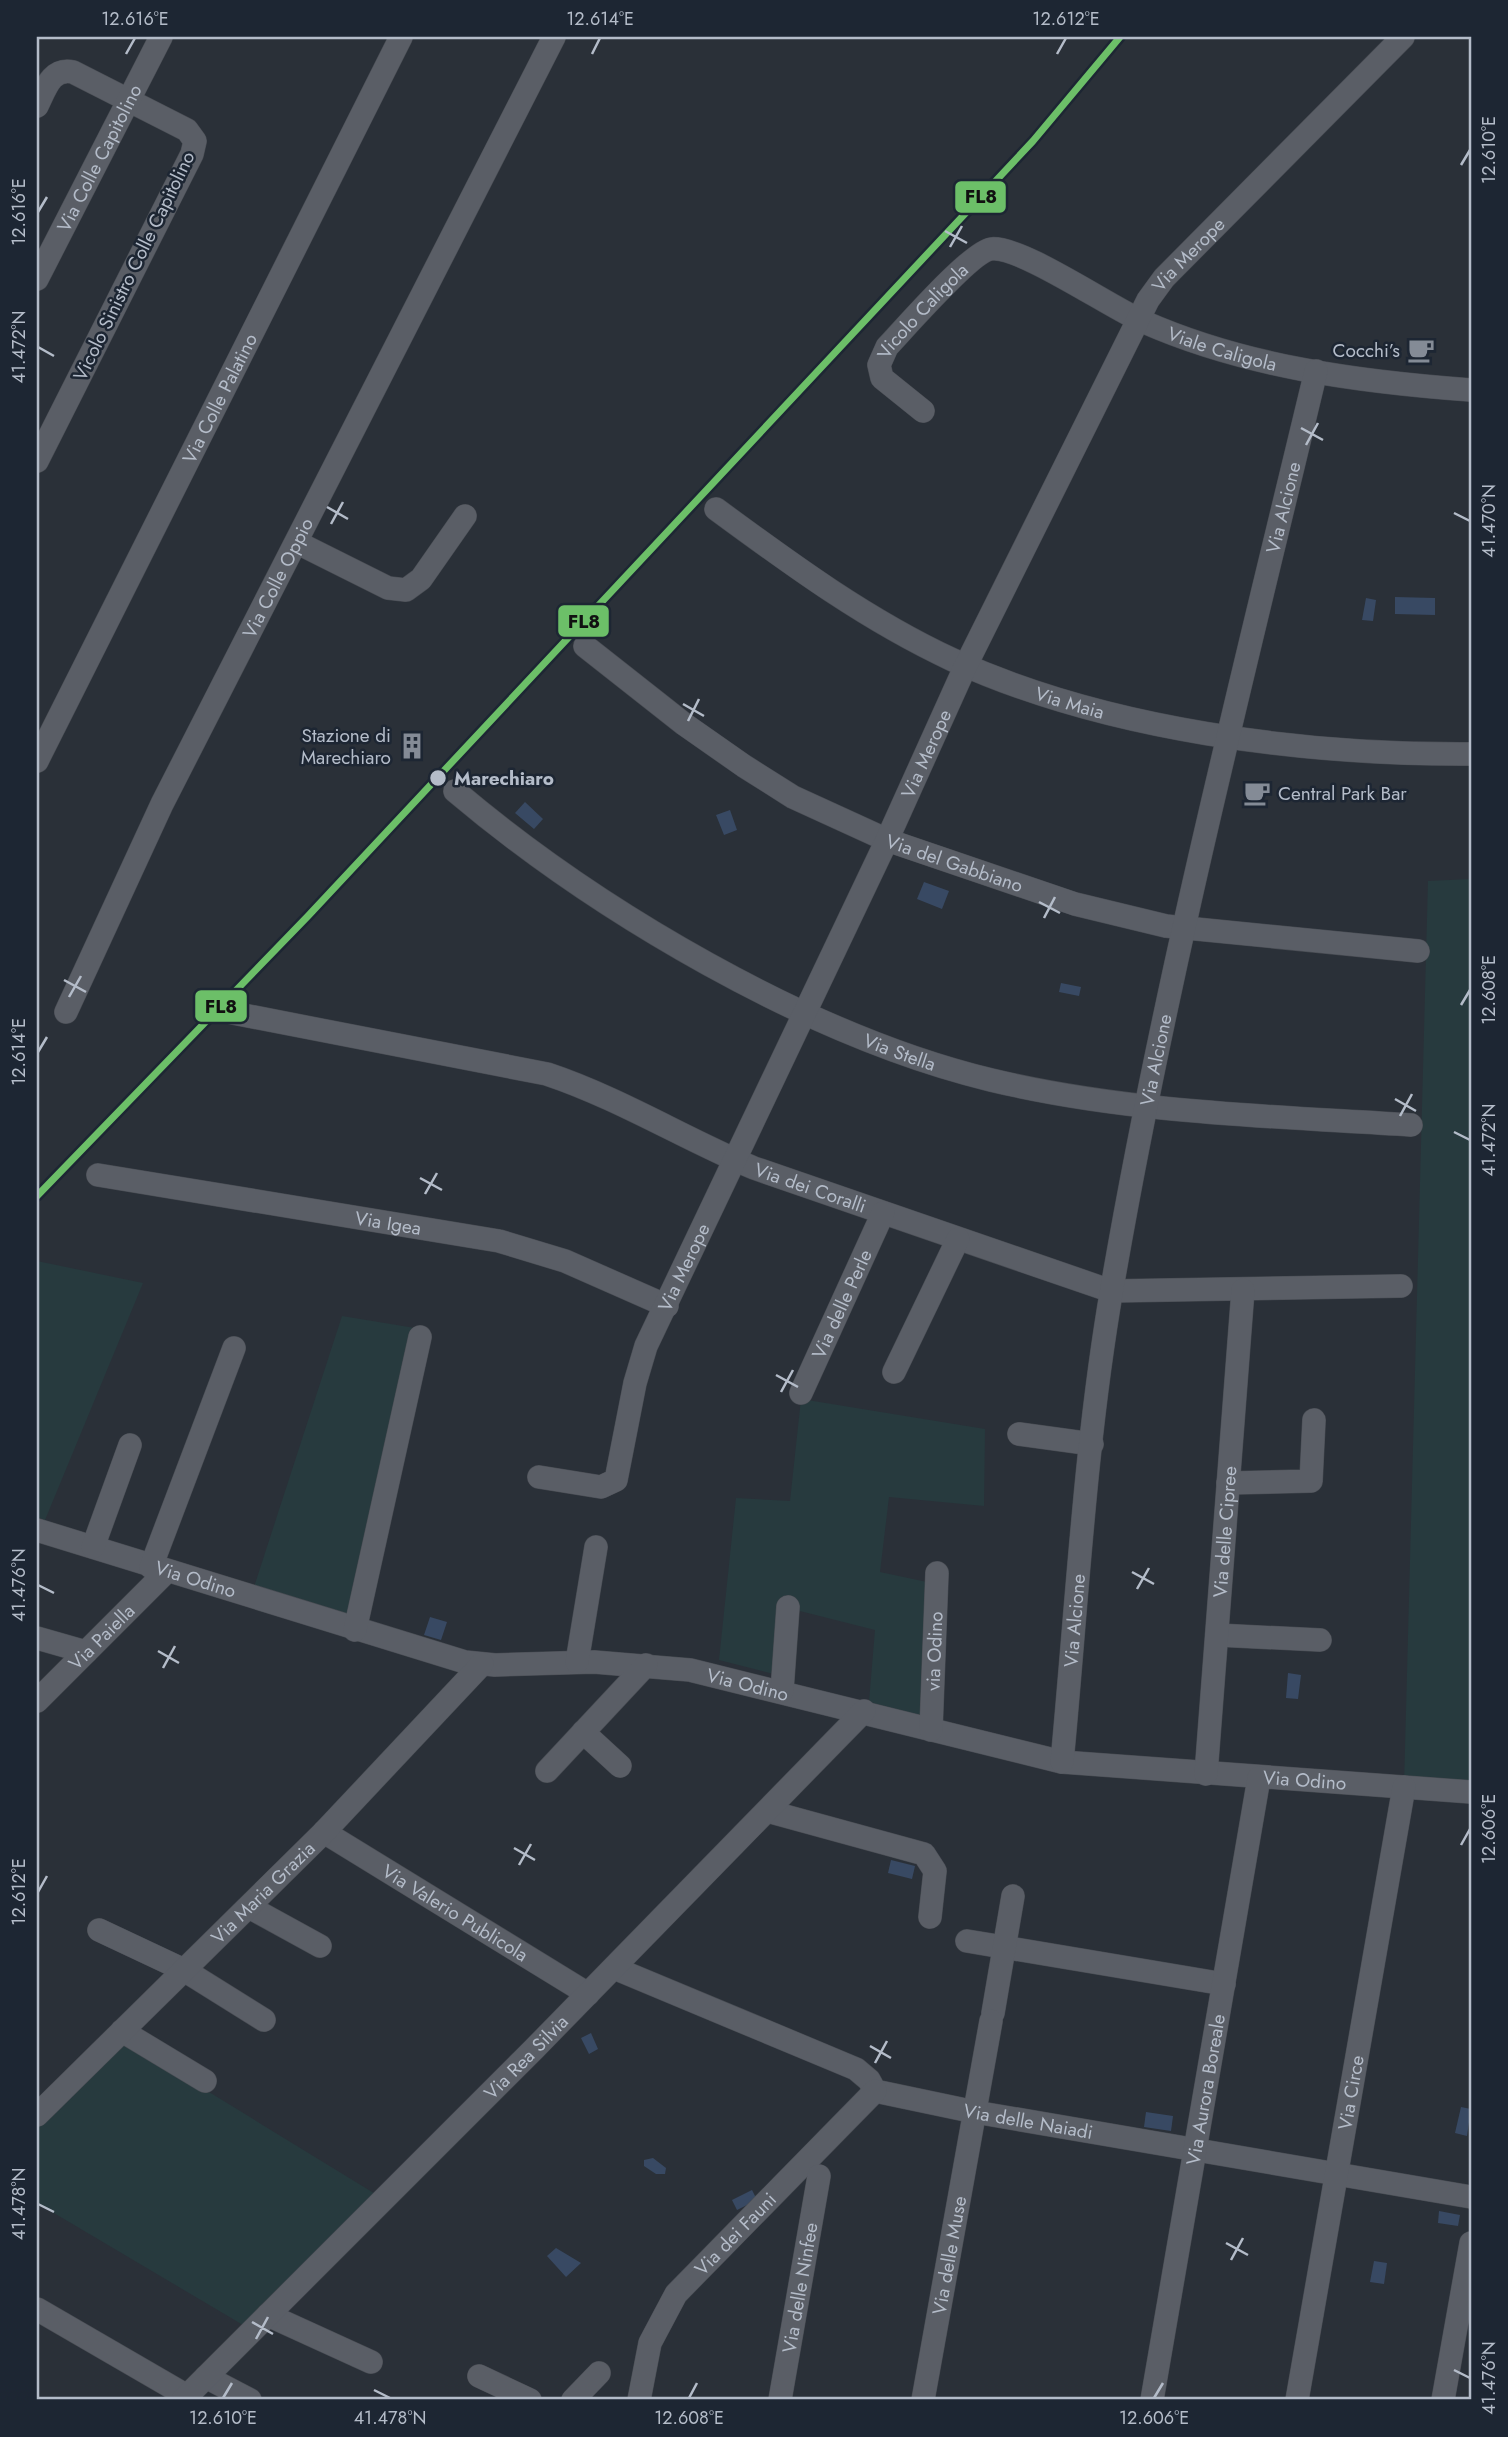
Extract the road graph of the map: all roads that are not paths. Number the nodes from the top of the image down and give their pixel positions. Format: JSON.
{"nodes":[{"id":1,"x":161,"y":37,"type":"edge"},
{"id":2,"x":401,"y":37,"type":"edge"},
{"id":3,"x":554,"y":37,"type":"edge"},
{"id":4,"x":1403,"y":37,"type":"edge"},
{"id":5,"x":129,"y":101,"type":"junction"},
{"id":6,"x":37,"y":106,"type":"edge"},
{"id":7,"x":993,"y":249,"type":"joint"},
{"id":8,"x":37,"y":279,"type":"edge"},
{"id":9,"x":1137,"y":319,"type":"junction"},
{"id":10,"x":1316,"y":371,"type":"junction"},
{"id":11,"x":1470,"y":389,"type":"edge"},
{"id":12,"x":923,"y":411,"type":"dead end"},
{"id":13,"x":37,"y":461,"type":"edge"},
{"id":14,"x":716,"y":509,"type":"dead end"},
{"id":15,"x":465,"y":516,"type":"dead end"},
{"id":16,"x":298,"y":543,"type":"junction"},
{"id":17,"x":585,"y":646,"type":"dead end"},
{"id":18,"x":966,"y":665,"type":"junction"},
{"id":19,"x":1228,"y":736,"type":"junction"},
{"id":20,"x":1471,"y":754,"type":"edge"},
{"id":21,"x":37,"y":761,"type":"edge"},
{"id":22,"x":454,"y":791,"type":"dead end"},
{"id":23,"x":887,"y":841,"type":"junction"},
{"id":24,"x":1184,"y":929,"type":"junction"},
{"id":25,"x":1418,"y":951,"type":"dead end"},
{"id":26,"x":66,"y":1012,"type":"dead end"},
{"id":27,"x":233,"y":1013,"type":"dead end"},
{"id":28,"x":806,"y":1013,"type":"junction"},
{"id":29,"x":1146,"y":1107,"type":"junction"},
{"id":30,"x":1411,"y":1125,"type":"dead end"},
{"id":31,"x":736,"y":1160,"type":"junction"},
{"id":32,"x":98,"y":1175,"type":"dead end"},
{"id":33,"x":883,"y":1213,"type":"junction"},
{"id":34,"x":958,"y":1240,"type":"junction"},
{"id":35,"x":1401,"y":1286,"type":"dead end"},
{"id":36,"x":1243,"y":1290,"type":"junction"},
{"id":37,"x":1111,"y":1292,"type":"junction"},
{"id":38,"x":667,"y":1306,"type":"junction"},
{"id":39,"x":420,"y":1337,"type":"dead end"},
{"id":40,"x":234,"y":1348,"type":"dead end"},
{"id":41,"x":894,"y":1372,"type":"dead end"},
{"id":42,"x":801,"y":1394,"type":"dead end"},
{"id":43,"x":1314,"y":1420,"type":"dead end"},
{"id":44,"x":1019,"y":1434,"type":"dead end"},
{"id":45,"x":1092,"y":1444,"type":"junction"},
{"id":46,"x":130,"y":1445,"type":"dead end"},
{"id":47,"x":539,"y":1477,"type":"dead end"},
{"id":48,"x":1228,"y":1483,"type":"junction"},
{"id":49,"x":37,"y":1530,"type":"edge"},
{"id":50,"x":93,"y":1547,"type":"junction"},
{"id":51,"x":596,"y":1547,"type":"dead end"},
{"id":52,"x":158,"y":1569,"type":"junction"},
{"id":53,"x":937,"y":1573,"type":"dead end"},
{"id":54,"x":788,"y":1607,"type":"dead end"},
{"id":55,"x":355,"y":1630,"type":"junction"},
{"id":56,"x":1217,"y":1635,"type":"junction"},
{"id":57,"x":37,"y":1638,"type":"edge"},
{"id":58,"x":1320,"y":1640,"type":"dead end"},
{"id":59,"x":86,"y":1653,"type":"junction"},
{"id":60,"x":577,"y":1662,"type":"junction"},
{"id":61,"x":482,"y":1664,"type":"junction"},
{"id":62,"x":646,"y":1665,"type":"junction"},
{"id":63,"x":782,"y":1691,"type":"junction"},
{"id":64,"x":37,"y":1702,"type":"edge"},
{"id":65,"x":864,"y":1711,"type":"junction"},
{"id":66,"x":931,"y":1730,"type":"junction"},
{"id":67,"x":583,"y":1732,"type":"junction"},
{"id":68,"x":1062,"y":1762,"type":"junction"},
{"id":69,"x":620,"y":1766,"type":"dead end"},
{"id":70,"x":547,"y":1772,"type":"dead end"},
{"id":71,"x":1206,"y":1774,"type":"junction"},
{"id":72,"x":1259,"y":1778,"type":"junction"},
{"id":73,"x":1404,"y":1787,"type":"junction"},
{"id":74,"x":1471,"y":1793,"type":"edge"},
{"id":75,"x":767,"y":1811,"type":"junction"},
{"id":76,"x":324,"y":1832,"type":"junction"},
{"id":77,"x":1013,"y":1896,"type":"dead end"},
{"id":78,"x":249,"y":1907,"type":"junction"},
{"id":79,"x":930,"y":1917,"type":"dead end"},
{"id":80,"x":99,"y":1930,"type":"dead end"},
{"id":81,"x":967,"y":1941,"type":"dead end"},
{"id":82,"x":320,"y":1946,"type":"dead end"},
{"id":83,"x":1004,"y":1948,"type":"junction"},
{"id":84,"x":614,"y":1968,"type":"junction"},
{"id":85,"x":184,"y":1970,"type":"junction"},
{"id":86,"x":1224,"y":1984,"type":"junction"},
{"id":87,"x":588,"y":1994,"type":"junction"},
{"id":88,"x":264,"y":2020,"type":"dead end"},
{"id":89,"x":122,"y":2031,"type":"junction"},
{"id":90,"x":205,"y":2081,"type":"dead end"},
{"id":91,"x":875,"y":2091,"type":"junction"},
{"id":92,"x":975,"y":2112,"type":"junction"},
{"id":93,"x":37,"y":2115,"type":"edge"},
{"id":94,"x":1197,"y":2148,"type":"junction"},
{"id":95,"x":1338,"y":2174,"type":"junction"},
{"id":96,"x":819,"y":2176,"type":"dead end"},
{"id":97,"x":1471,"y":2197,"type":"edge"},
{"id":98,"x":1471,"y":2243,"type":"edge"},
{"id":99,"x":37,"y":2309,"type":"edge"},
{"id":100,"x":268,"y":2315,"type":"junction"},
{"id":101,"x":371,"y":2362,"type":"dead end"},
{"id":102,"x":598,"y":2373,"type":"dead end"},
{"id":103,"x":479,"y":2376,"type":"dead end"},
{"id":104,"x":206,"y":2377,"type":"junction"},
{"id":105,"x":185,"y":2398,"type":"edge"},
{"id":106,"x":250,"y":2400,"type":"edge"},
{"id":107,"x":530,"y":2400,"type":"edge"},
{"id":108,"x":573,"y":2400,"type":"edge"},
{"id":109,"x":639,"y":2400,"type":"edge"},
{"id":110,"x":780,"y":2400,"type":"edge"},
{"id":111,"x":923,"y":2400,"type":"edge"},
{"id":112,"x":1152,"y":2400,"type":"edge"},
{"id":113,"x":1297,"y":2400,"type":"edge"},
{"id":114,"x":1443,"y":2400,"type":"edge"}],
"edges":[{"from":1,"to":5,"type":"street","name":"Via Colle Capitolino"},
{"from":2,"to":21,"type":"street","name":"Via Colle Palatino"},
{"from":3,"to":16,"type":"street","name":"Via Colle Oppio"},
{"from":4,"to":9,"type":"street","name":"Via Merope"},
{"from":5,"to":6,"type":"street","name":"Vicolo Sinistro Colle Capitolino"},
{"from":5,"to":8,"type":"street","name":"Via Colle Capitolino"},
{"from":5,"to":13,"type":"street","name":"Vicolo Sinistro Colle Capitolino"},
{"from":7,"to":9,"type":"street","name":"Viale Caligola"},
{"from":7,"to":12,"type":"street","name":"Vicolo Caligola"},
{"from":9,"to":10,"type":"street","name":"Viale Caligola"},
{"from":9,"to":18,"type":"street","name":"Via Merope"},
{"from":10,"to":11,"type":"street","name":"Viale Caligola"},
{"from":10,"to":19,"type":"street","name":"Via Alcione"},
{"from":14,"to":18,"type":"street","name":"Via Maia"},
{"from":15,"to":16,"type":"street"},
{"from":16,"to":26,"type":"street","name":"Via Colle Oppio"},
{"from":17,"to":23,"type":"street","name":"Via del Gabbiano"},
{"from":18,"to":19,"type":"street","name":"Via Maia"},
{"from":18,"to":23,"type":"street","name":"Via Merope"},
{"from":19,"to":20,"type":"street","name":"Via Maia"},
{"from":19,"to":24,"type":"street","name":"Via Alcione"},
{"from":22,"to":28,"type":"street","name":"Via Stella"},
{"from":23,"to":24,"type":"street","name":"Via del Gabbiano"},
{"from":23,"to":28,"type":"street","name":"Via Merope"},
{"from":24,"to":25,"type":"street","name":"Via del Gabbiano"},
{"from":24,"to":29,"type":"street","name":"Via Alcione"},
{"from":27,"to":31,"type":"street","name":"Via dei Coralli"},
{"from":28,"to":29,"type":"street","name":"Via Stella"},
{"from":28,"to":31,"type":"street","name":"Via Merope"},
{"from":29,"to":30,"type":"street","name":"Via Stella"},
{"from":29,"to":37,"type":"street","name":"Via Alcione"},
{"from":31,"to":33,"type":"street","name":"Via dei Coralli"},
{"from":31,"to":38,"type":"street","name":"Via Merope"},
{"from":32,"to":38,"type":"street","name":"Via Igea"},
{"from":33,"to":34,"type":"street","name":"Via dei Coralli"},
{"from":33,"to":42,"type":"street","name":"Via delle Perle"},
{"from":34,"to":37,"type":"street","name":"Via dei Coralli"},
{"from":34,"to":41,"type":"street"},
{"from":35,"to":36,"type":"street","name":"Via dei Coralli"},
{"from":36,"to":37,"type":"street","name":"Via dei Coralli"},
{"from":36,"to":48,"type":"street","name":"Via delle Cipree"},
{"from":37,"to":45,"type":"street","name":"Via Alcione"},
{"from":38,"to":47,"type":"street","name":"Via Merope"},
{"from":39,"to":55,"type":"street"},
{"from":40,"to":52,"type":"street"},
{"from":43,"to":48,"type":"street"},
{"from":44,"to":45,"type":"street"},
{"from":45,"to":68,"type":"street","name":"Via Alcione"},
{"from":46,"to":50,"type":"street"},
{"from":48,"to":56,"type":"street","name":"Via delle Cipree"},
{"from":49,"to":50,"type":"street","name":"Via Odino"},
{"from":50,"to":52,"type":"street","name":"Via Odino"},
{"from":51,"to":60,"type":"street"},
{"from":52,"to":55,"type":"street","name":"Via Odino"},
{"from":52,"to":59,"type":"street","name":"Via Paiella"},
{"from":53,"to":66,"type":"street","name":"via Odino"},
{"from":54,"to":63,"type":"street"},
{"from":55,"to":61,"type":"street","name":"Via Odino"},
{"from":56,"to":58,"type":"street"},
{"from":56,"to":71,"type":"street","name":"Via delle Cipree"},
{"from":57,"to":59,"type":"street"},
{"from":59,"to":64,"type":"street","name":"Via Paiella"},
{"from":60,"to":61,"type":"street","name":"Via Odino"},
{"from":60,"to":62,"type":"street","name":"Via Odino"},
{"from":61,"to":76,"type":"street","name":"Via Maria Grazia"},
{"from":62,"to":63,"type":"street","name":"Via Odino"},
{"from":62,"to":67,"type":"street"},
{"from":63,"to":65,"type":"street","name":"Via Odino"},
{"from":65,"to":66,"type":"street","name":"Via Odino"},
{"from":65,"to":75,"type":"street","name":"Via Rea Silvia"},
{"from":66,"to":68,"type":"street","name":"Via Odino"},
{"from":67,"to":69,"type":"street"},
{"from":67,"to":70,"type":"street"},
{"from":68,"to":71,"type":"street","name":"Via Odino"},
{"from":71,"to":72,"type":"street","name":"Via Odino"},
{"from":72,"to":73,"type":"street","name":"Via Odino"},
{"from":72,"to":86,"type":"street","name":"Via Aurora Boreale"},
{"from":73,"to":74,"type":"street","name":"Via Odino"},
{"from":73,"to":95,"type":"street","name":"Via Circe"},
{"from":75,"to":79,"type":"street"},
{"from":75,"to":84,"type":"street","name":"Via Rea Silvia"},
{"from":76,"to":78,"type":"street","name":"Via Maria Grazia"},
{"from":76,"to":87,"type":"street","name":"Via Valerio Publicola"},
{"from":77,"to":83,"type":"street","name":"Via delle Muse"},
{"from":78,"to":82,"type":"street"},
{"from":78,"to":85,"type":"street","name":"Via Maria Grazia"},
{"from":80,"to":85,"type":"street"},
{"from":81,"to":83,"type":"street"},
{"from":83,"to":86,"type":"street"},
{"from":83,"to":92,"type":"street","name":"Via delle Muse"},
{"from":84,"to":87,"type":"street","name":"Via Rea Silvia"},
{"from":84,"to":91,"type":"street"},
{"from":85,"to":88,"type":"street"},
{"from":85,"to":89,"type":"street","name":"Via Maria Grazia"},
{"from":86,"to":94,"type":"street","name":"Via Aurora Boreale"},
{"from":87,"to":100,"type":"street","name":"Via Rea Silvia"},
{"from":89,"to":90,"type":"street"},
{"from":89,"to":93,"type":"street","name":"Via Maria Grazia"},
{"from":91,"to":92,"type":"street","name":"Via delle Naiadi"},
{"from":91,"to":109,"type":"street","name":"Via dei Fauni"},
{"from":92,"to":94,"type":"street","name":"Via delle Naiadi"},
{"from":92,"to":111,"type":"street","name":"Via delle Muse"},
{"from":94,"to":95,"type":"street","name":"Via delle Naiadi"},
{"from":94,"to":112,"type":"street","name":"Via Aurora Boreale"},
{"from":95,"to":97,"type":"street","name":"Via delle Naiadi"},
{"from":95,"to":113,"type":"street","name":"Via Circe"},
{"from":96,"to":110,"type":"street","name":"Via delle Ninfee"},
{"from":98,"to":114,"type":"street"},
{"from":99,"to":105,"type":"street"},
{"from":100,"to":101,"type":"street"},
{"from":100,"to":104,"type":"street","name":"Via Rea Silvia"},
{"from":102,"to":108,"type":"street"},
{"from":103,"to":107,"type":"street"},
{"from":104,"to":105,"type":"street","name":"Via Rea Silvia"},
{"from":104,"to":106,"type":"street"}]}
